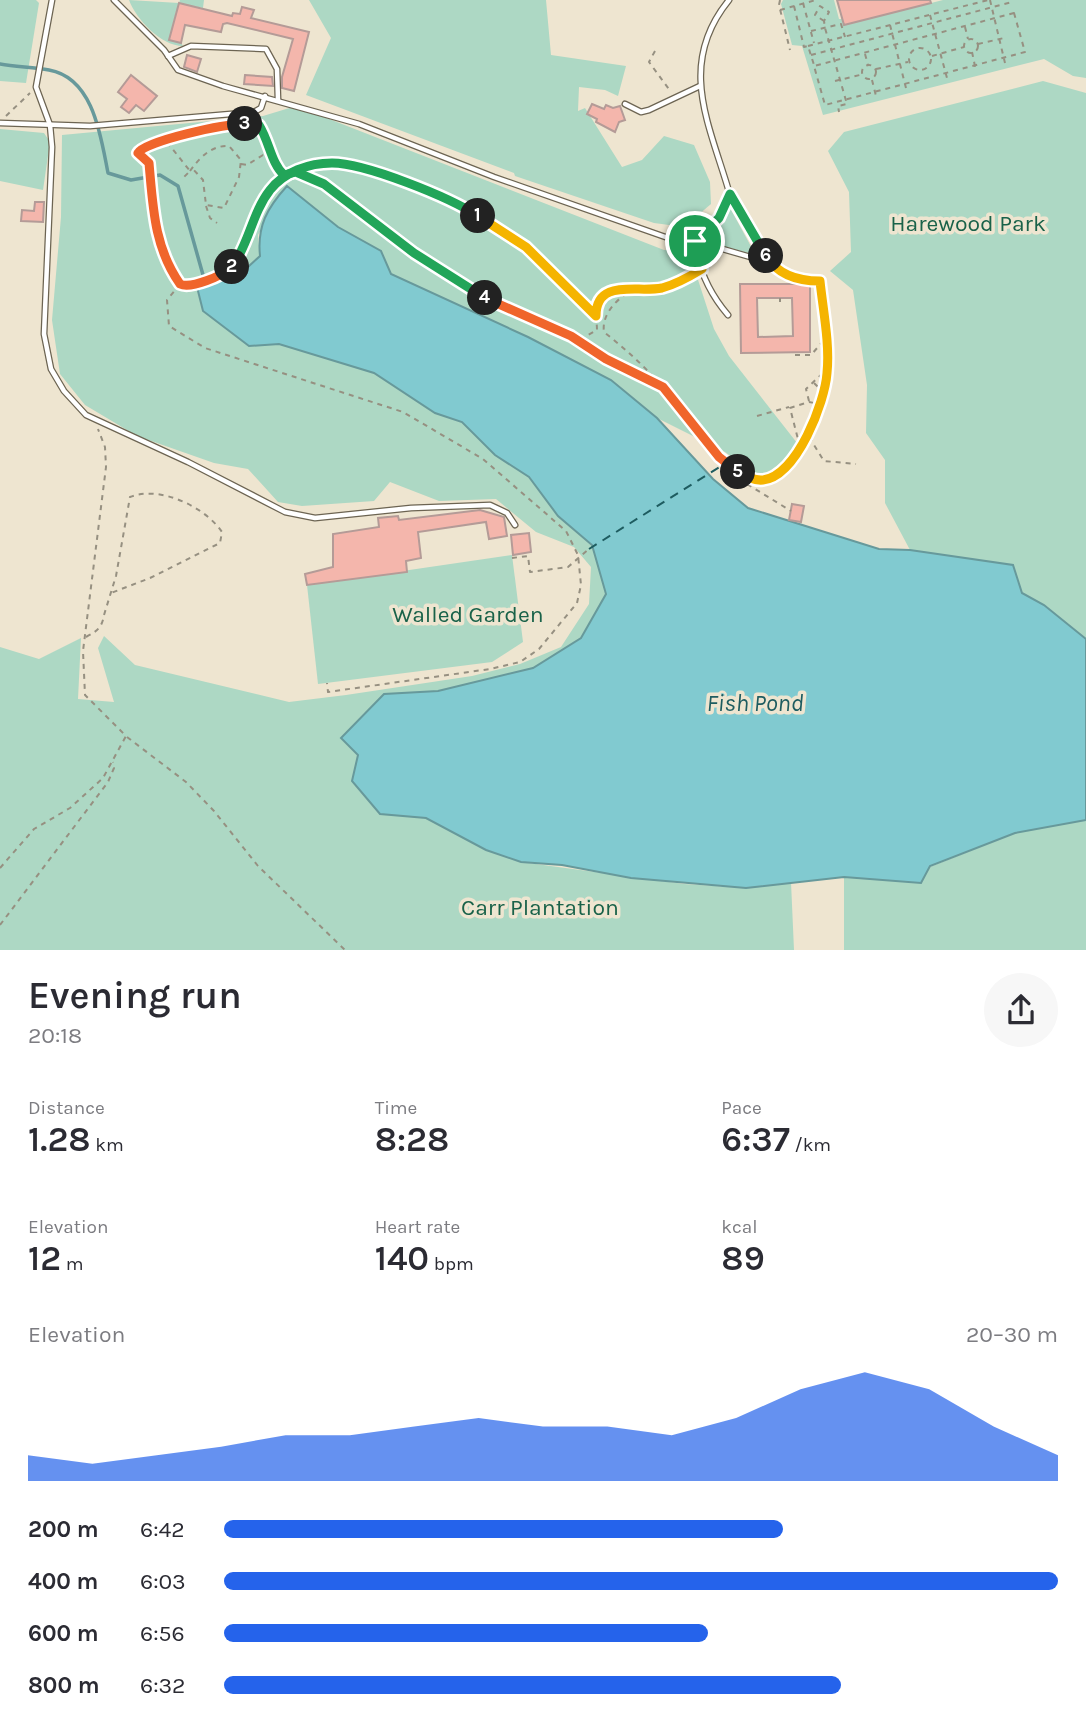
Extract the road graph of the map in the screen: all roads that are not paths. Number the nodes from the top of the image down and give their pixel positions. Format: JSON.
{"nodes":[{"id":1,"x":52,"y":0,"type":"edge"},
{"id":2,"x":729,"y":0,"type":"edge"},
{"id":3,"x":118,"y":1,"type":"edge"},
{"id":4,"x":168,"y":56,"type":"junction"},
{"id":5,"x":700,"y":86,"type":"junction"},
{"id":6,"x":265,"y":96,"type":"junction"},
{"id":7,"x":278,"y":100,"type":"junction"},
{"id":8,"x":625,"y":104,"type":"dead end"},
{"id":9,"x":0,"y":122,"type":"edge"},
{"id":10,"x":50,"y":125,"type":"junction"},
{"id":11,"x":730,"y":194,"type":"junction"},
{"id":12,"x":695,"y":241,"type":"junction"},
{"id":13,"x":771,"y":263,"type":"junction"},
{"id":14,"x":800,"y":281,"type":"road end"},
{"id":15,"x":728,"y":315,"type":"dead end"},
{"id":16,"x":515,"y":525,"type":"dead end"}],
"edges":[{"from":1,"to":10,"type":"lane"},
{"from":2,"to":5,"type":"lane"},
{"from":3,"to":4,"type":"lane"},
{"from":4,"to":6,"type":"lane"},
{"from":4,"to":7,"type":"lane"},
{"from":5,"to":8,"type":"lane"},
{"from":5,"to":11,"type":"lane"},
{"from":6,"to":7,"type":"lane"},
{"from":6,"to":10,"type":"lane"},
{"from":7,"to":12,"type":"lane"},
{"from":9,"to":10,"type":"lane"},
{"from":10,"to":16,"type":"lane"},
{"from":11,"to":12,"type":"lane"},
{"from":11,"to":13,"type":"lane"},
{"from":12,"to":13,"type":"lane"},
{"from":12,"to":15,"type":"lane"},
{"from":13,"to":14,"type":"lane"}]}
